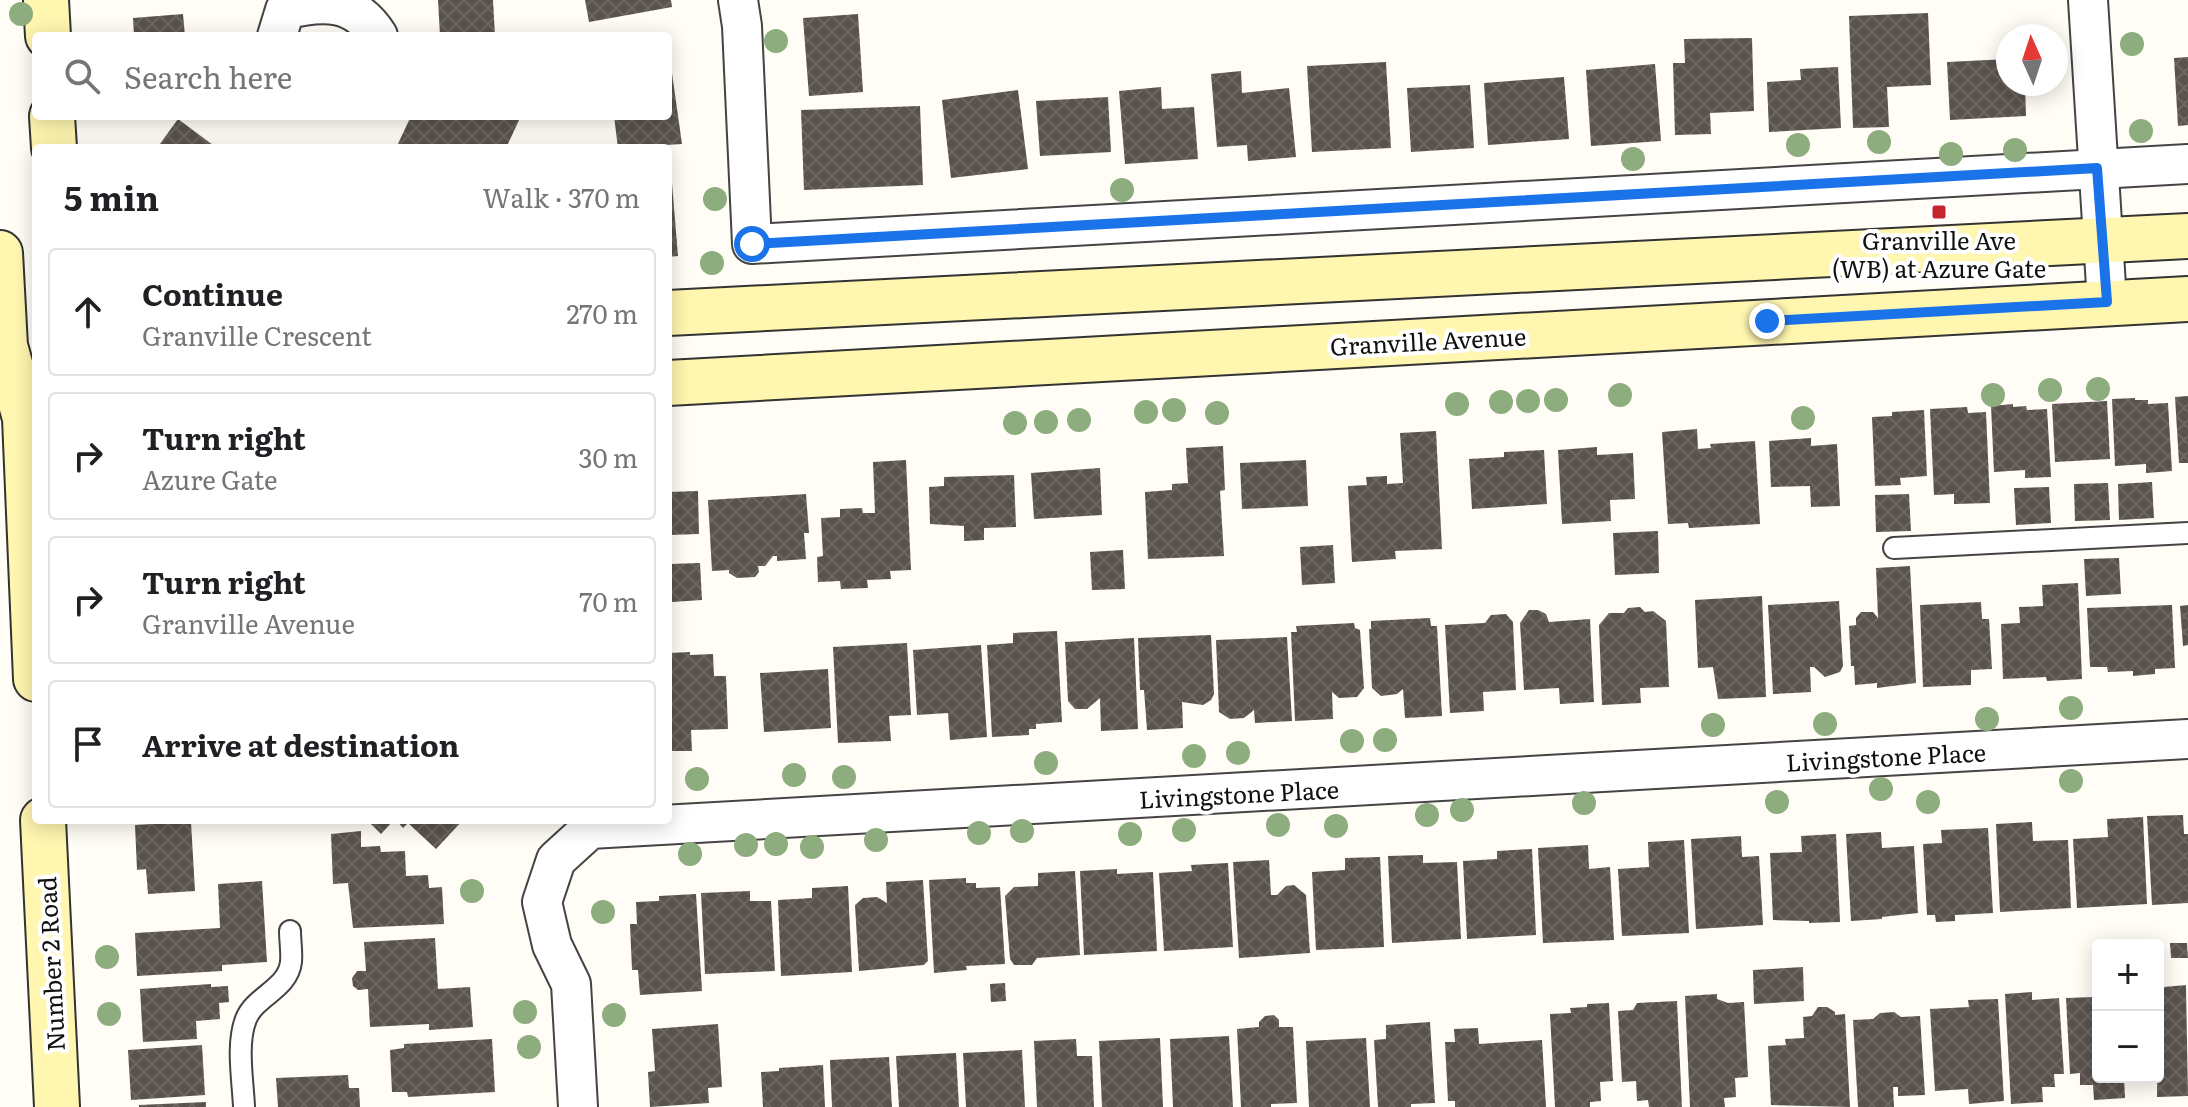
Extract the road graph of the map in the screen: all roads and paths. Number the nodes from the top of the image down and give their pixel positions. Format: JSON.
{"nodes":[{"id":1,"x":46,"y":0,"type":"edge"},
{"id":2,"x":738,"y":0,"type":"edge"},
{"id":3,"x":2088,"y":0,"type":"edge"},
{"id":4,"x":281,"y":15,"type":"edge"},
{"id":5,"x":48,"y":32,"type":"edge"},
{"id":6,"x":376,"y":32,"type":"edge"},
{"id":7,"x":52,"y":120,"type":"edge"},
{"id":8,"x":54,"y":144,"type":"edge"},
{"id":9,"x":2188,"y":164,"type":"edge"},
{"id":10,"x":2097,"y":168,"type":"junction"},
{"id":11,"x":2188,"y":236,"type":"edge"},
{"id":12,"x":2101,"y":241,"type":"junction"},
{"id":13,"x":0,"y":253,"type":"edge"},
{"id":14,"x":2188,"y":299,"type":"edge"},
{"id":15,"x":2107,"y":302,"type":"junction"},
{"id":16,"x":672,"y":313,"type":"edge"},
{"id":17,"x":14,"y":346,"type":"edge"},
{"id":18,"x":672,"y":383,"type":"edge"},
{"id":19,"x":24,"y":412,"type":"edge"},
{"id":20,"x":2188,"y":533,"type":"edge"},
{"id":21,"x":1894,"y":548,"type":"dead end"},
{"id":22,"x":32,"y":590,"type":"edge"},
{"id":23,"x":2188,"y":739,"type":"edge"},
{"id":24,"x":43,"y":824,"type":"edge"},
{"id":25,"x":290,"y":931,"type":"dead end"},
{"id":26,"x":57,"y":1107,"type":"edge"},
{"id":27,"x":244,"y":1107,"type":"edge"},
{"id":28,"x":578,"y":1107,"type":"edge"}],
"edges":[{"from":1,"to":5,"type":"main road"},
{"from":2,"to":10,"type":"street"},
{"from":3,"to":10,"type":"street"},
{"from":4,"to":6,"type":"street"},
{"from":7,"to":8,"type":"main road"},
{"from":9,"to":10,"type":"street"},
{"from":10,"to":12,"type":"street"},
{"from":11,"to":12,"type":"main road"},
{"from":12,"to":15,"type":"street"},
{"from":12,"to":16,"type":"main road"},
{"from":13,"to":17,"type":"main road"},
{"from":14,"to":15,"type":"main road","name":"Granville Avenue"},
{"from":15,"to":18,"type":"main road","name":"Granville Avenue"},
{"from":17,"to":19,"type":"main road"},
{"from":19,"to":22,"type":"main road"},
{"from":20,"to":21,"type":"lane"},
{"from":23,"to":28,"type":"street","name":"Livingstone Place"},
{"from":24,"to":26,"type":"main road","name":"Number 2 Road"},
{"from":25,"to":27,"type":"lane"}]}
